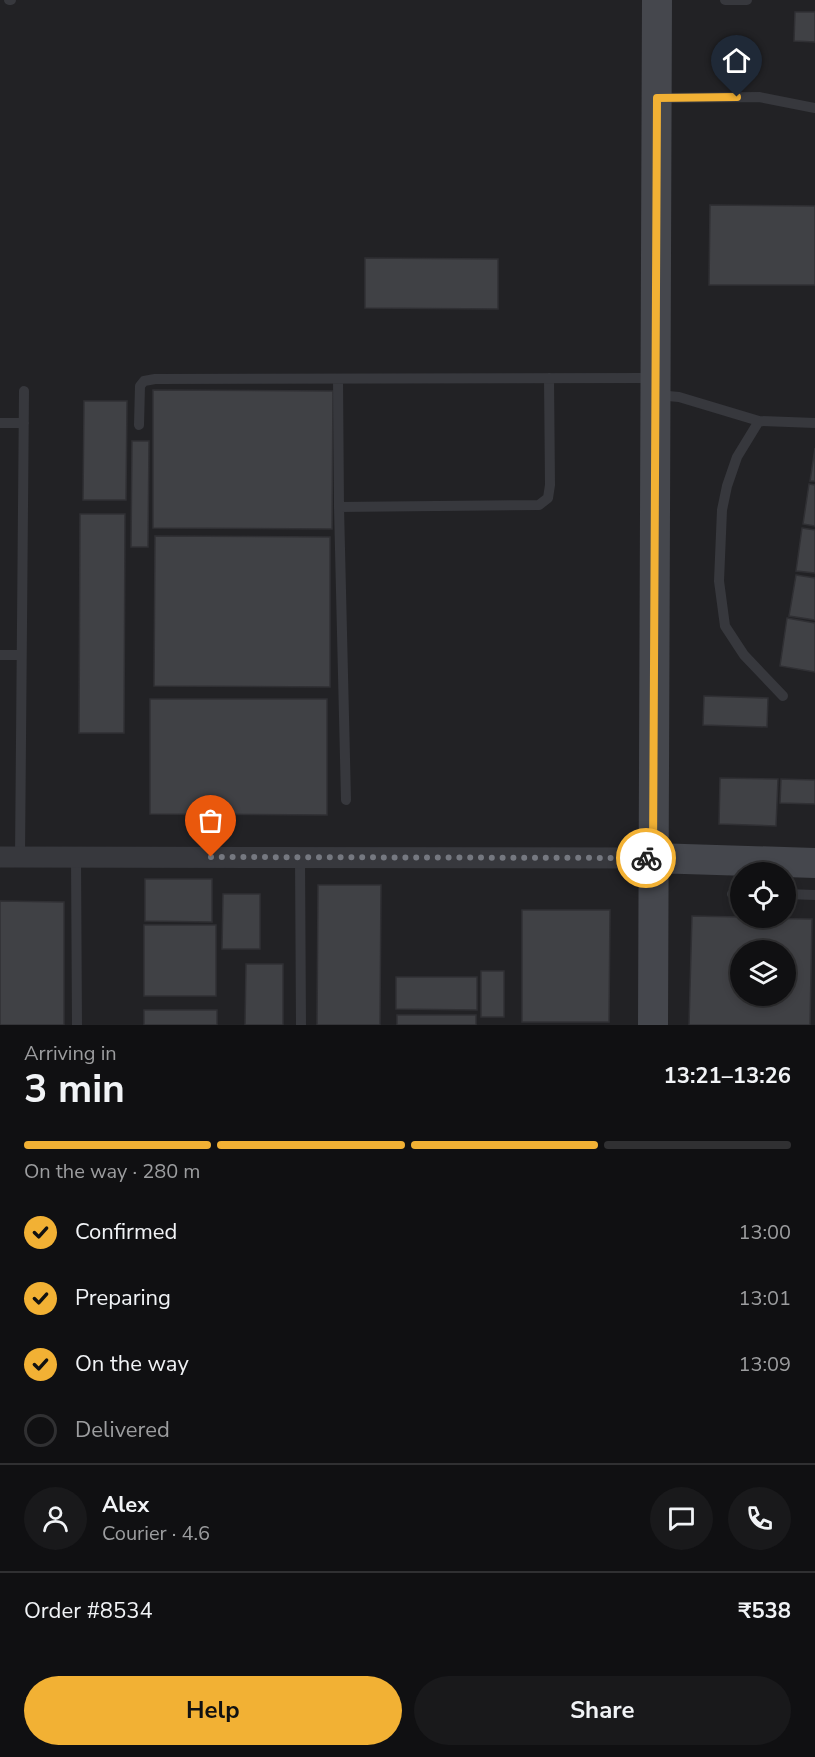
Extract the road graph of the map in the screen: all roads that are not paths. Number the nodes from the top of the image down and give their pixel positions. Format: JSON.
{"nodes":[{"id":1,"x":657,"y":0,"type":"edge"},
{"id":2,"x":725,"y":0,"type":"edge"},
{"id":3,"x":747,"y":0,"type":"edge"},
{"id":4,"x":657,"y":98,"type":"junction"},
{"id":5,"x":815,"y":108,"type":"edge"},
{"id":6,"x":549,"y":378,"type":"junction"},
{"id":7,"x":338,"y":379,"type":"junction"},
{"id":8,"x":656,"y":386,"type":"junction"},
{"id":9,"x":24,"y":391,"type":"dead end"},
{"id":10,"x":759,"y":421,"type":"junction"},
{"id":11,"x":0,"y":423,"type":"edge"},
{"id":12,"x":24,"y":423,"type":"junction"},
{"id":13,"x":815,"y":423,"type":"edge"},
{"id":14,"x":139,"y":425,"type":"dead end"},
{"id":15,"x":339,"y":507,"type":"junction"},
{"id":16,"x":0,"y":655,"type":"edge"},
{"id":17,"x":21,"y":655,"type":"junction"},
{"id":18,"x":783,"y":696,"type":"dead end"},
{"id":19,"x":346,"y":800,"type":"dead end"},
{"id":20,"x":10,"y":857,"type":"edge"},
{"id":21,"x":76,"y":857,"type":"junction"},
{"id":22,"x":300,"y":858,"type":"junction"},
{"id":23,"x":653,"y":858,"type":"junction"},
{"id":24,"x":815,"y":863,"type":"edge"},
{"id":25,"x":796,"y":864,"type":"edge"},
{"id":26,"x":730,"y":866,"type":"edge"},
{"id":27,"x":796,"y":894,"type":"edge"},
{"id":28,"x":815,"y":895,"type":"edge"},
{"id":29,"x":77,"y":1025,"type":"edge"},
{"id":30,"x":301,"y":1025,"type":"edge"},
{"id":31,"x":653,"y":1025,"type":"edge"}],
"edges":[{"from":1,"to":4,"type":"street"},
{"from":2,"to":3,"type":"lane"},
{"from":4,"to":5,"type":"lane"},
{"from":4,"to":8,"type":"street"},
{"from":6,"to":7,"type":"lane"},
{"from":6,"to":8,"type":"lane"},
{"from":6,"to":15,"type":"lane"},
{"from":7,"to":14,"type":"lane"},
{"from":7,"to":15,"type":"lane"},
{"from":8,"to":10,"type":"lane"},
{"from":8,"to":23,"type":"street"},
{"from":9,"to":12,"type":"lane"},
{"from":10,"to":13,"type":"lane"},
{"from":10,"to":18,"type":"lane"},
{"from":11,"to":12,"type":"lane"},
{"from":12,"to":17,"type":"lane"},
{"from":15,"to":19,"type":"lane"},
{"from":16,"to":17,"type":"lane"},
{"from":17,"to":20,"type":"lane"},
{"from":20,"to":21,"type":"street"},
{"from":21,"to":22,"type":"street"},
{"from":21,"to":29,"type":"lane"},
{"from":22,"to":23,"type":"street"},
{"from":22,"to":30,"type":"lane"},
{"from":23,"to":26,"type":"street"},
{"from":23,"to":31,"type":"street"},
{"from":24,"to":25,"type":"street"},
{"from":27,"to":28,"type":"lane"}]}
